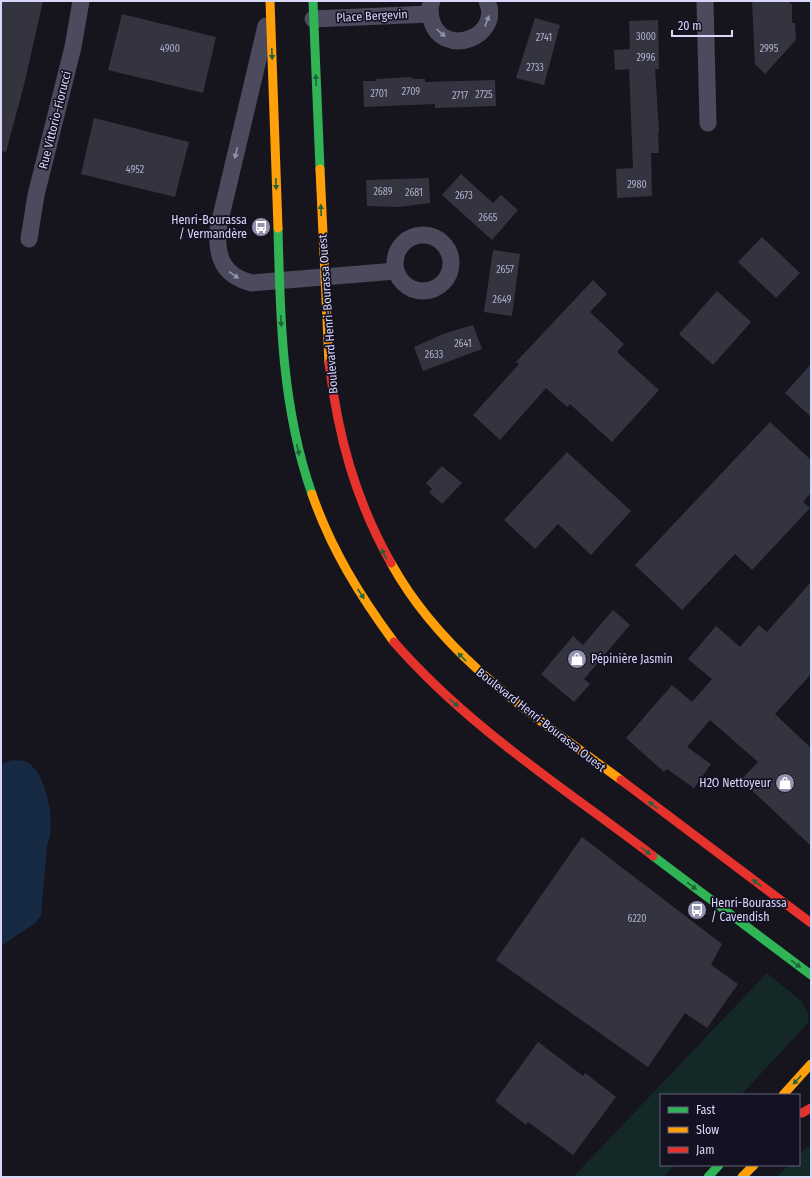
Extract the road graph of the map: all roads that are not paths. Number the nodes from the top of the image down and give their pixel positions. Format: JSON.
{"nodes":[{"id":1,"x":81,"y":1,"type":"edge"},
{"id":2,"x":313,"y":1,"type":"edge"},
{"id":3,"x":487,"y":1,"type":"edge"},
{"id":4,"x":705,"y":1,"type":"edge"},
{"id":5,"x":270,"y":5,"type":"edge"},
{"id":6,"x":431,"y":7,"type":"edge"},
{"id":7,"x":314,"y":19,"type":"junction"},
{"id":8,"x":708,"y":123,"type":"dead end"},
{"id":9,"x":29,"y":240,"type":"dead end"},
{"id":10,"x":396,"y":271,"type":"dead end"},
{"id":11,"x":324,"y":277,"type":"junction"},
{"id":12,"x":280,"y":282,"type":"junction"},
{"id":13,"x":811,"y":923,"type":"edge"},
{"id":14,"x":811,"y":975,"type":"edge"},
{"id":15,"x":811,"y":1064,"type":"edge"},
{"id":16,"x":784,"y":1094,"type":"edge"},
{"id":17,"x":811,"y":1100,"type":"edge"},
{"id":18,"x":811,"y":1108,"type":"edge"},
{"id":19,"x":801,"y":1115,"type":"edge"},
{"id":20,"x":718,"y":1166,"type":"edge"},
{"id":21,"x":753,"y":1166,"type":"edge"},
{"id":22,"x":708,"y":1177,"type":"edge"},
{"id":23,"x":742,"y":1177,"type":"edge"}],
"edges":[{"from":1,"to":9,"type":"street","name":"Rue Vittorio-Fiorucci"},
{"from":2,"to":7,"type":"main road","name":"Boulevard Henri-Bourassa Ouest"},
{"from":6,"to":3,"type":"street","name":"Place Bergevin","one_way":true},
{"from":4,"to":8,"type":"street"},
{"from":5,"to":12,"type":"main road","one_way":true},
{"from":5,"to":12,"type":"street","one_way":true},
{"from":6,"to":7,"type":"street","name":"Place Bergevin"},
{"from":11,"to":7,"type":"main road","name":"Boulevard Henri-Bourassa Ouest","one_way":true},
{"from":10,"to":11,"type":"street"},
{"from":11,"to":12,"type":"street"},
{"from":13,"to":11,"type":"main road","name":"Boulevard Henri-Bourassa Ouest","one_way":true},
{"from":12,"to":14,"type":"main road","one_way":true},
{"from":15,"to":16,"type":"main road","one_way":true},
{"from":17,"to":19,"type":"main road"},
{"from":18,"to":19,"type":"main road"},
{"from":20,"to":22,"type":"main road"},
{"from":21,"to":23,"type":"main road"}]}
